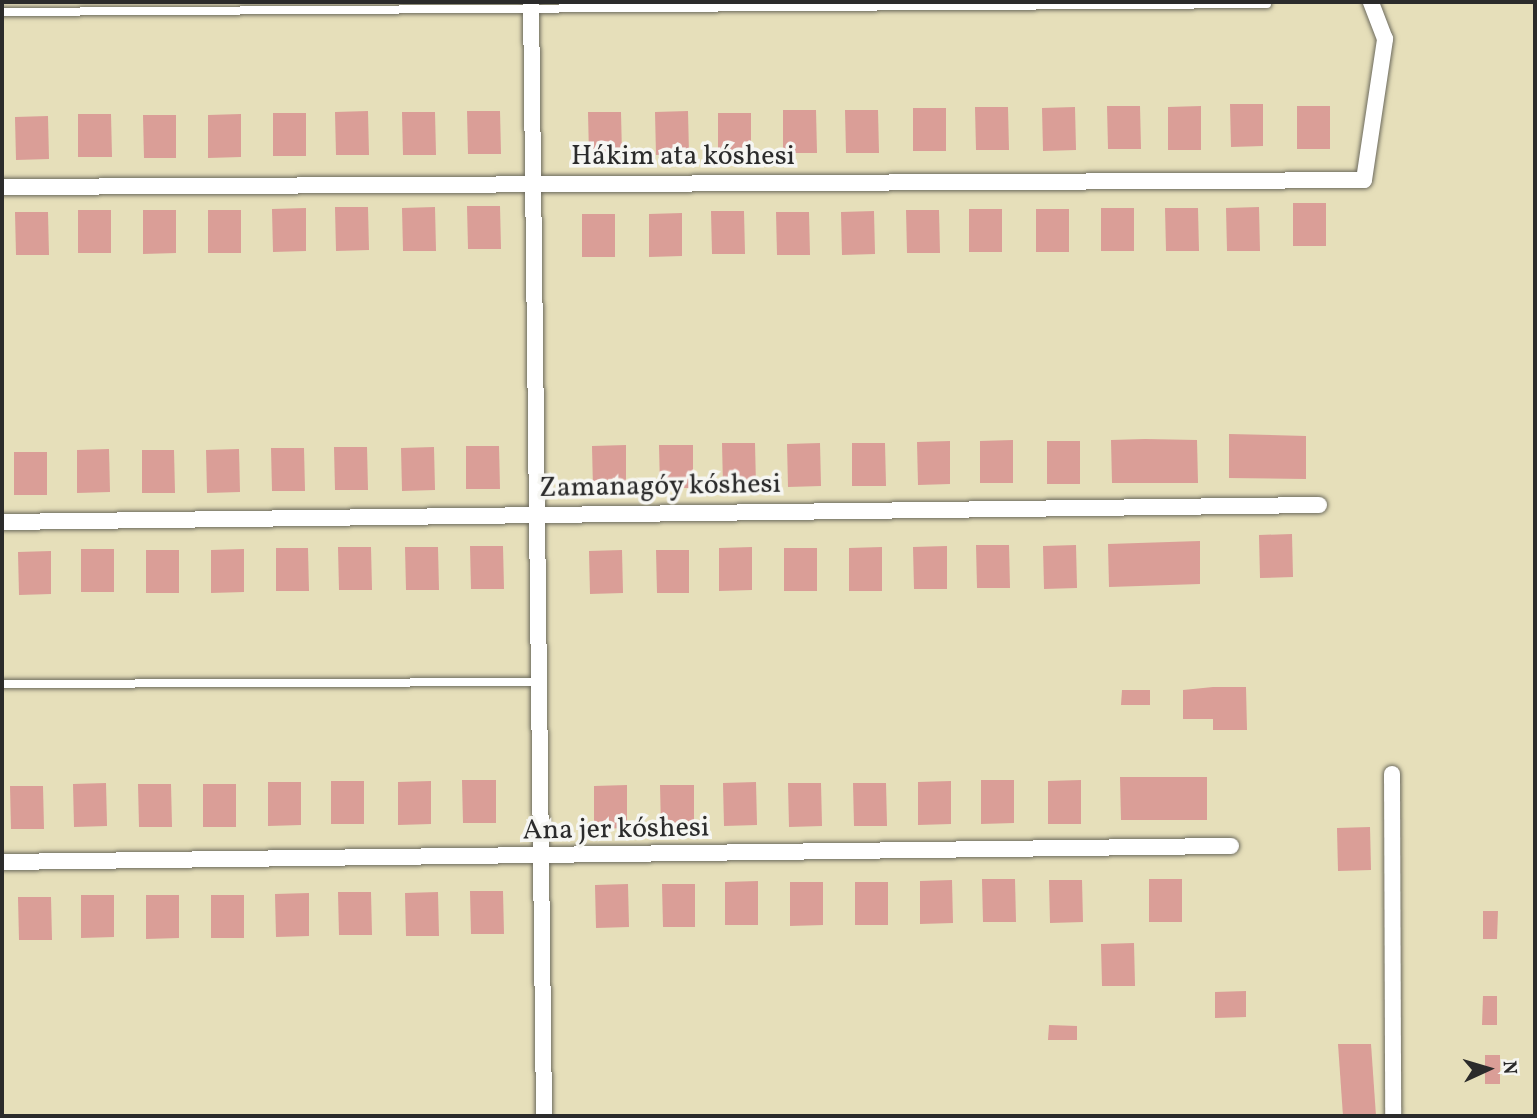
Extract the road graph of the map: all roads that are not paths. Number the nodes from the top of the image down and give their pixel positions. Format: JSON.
{"nodes":[{"id":1,"x":1371,"y":2,"type":"edge"},
{"id":2,"x":1267,"y":4,"type":"dead end"},
{"id":3,"x":531,"y":5,"type":"edge"},
{"id":4,"x":2,"y":12,"type":"edge"},
{"id":5,"x":533,"y":184,"type":"junction"},
{"id":6,"x":2,"y":187,"type":"edge"},
{"id":7,"x":1319,"y":505,"type":"dead end"},
{"id":8,"x":537,"y":514,"type":"junction"},
{"id":9,"x":2,"y":522,"type":"edge"},
{"id":10,"x":539,"y":682,"type":"junction"},
{"id":11,"x":2,"y":684,"type":"edge"},
{"id":12,"x":1392,"y":774,"type":"dead end"},
{"id":13,"x":1231,"y":846,"type":"dead end"},
{"id":14,"x":541,"y":857,"type":"junction"},
{"id":15,"x":2,"y":862,"type":"edge"},
{"id":16,"x":544,"y":1116,"type":"edge"},
{"id":17,"x":1393,"y":1116,"type":"edge"}],
"edges":[{"from":1,"to":5,"type":"street","name":"Hákim ata kóshesi"},
{"from":2,"to":3,"type":"lane"},
{"from":3,"to":4,"type":"lane"},
{"from":3,"to":5,"type":"street"},
{"from":5,"to":6,"type":"street","name":"Hákim ata kóshesi"},
{"from":5,"to":8,"type":"street"},
{"from":7,"to":8,"type":"street","name":"Zamanagóy kóshesi"},
{"from":8,"to":9,"type":"street","name":"Zamanagóy kóshesi"},
{"from":8,"to":10,"type":"street"},
{"from":10,"to":11,"type":"lane"},
{"from":10,"to":14,"type":"street"},
{"from":12,"to":17,"type":"street"},
{"from":13,"to":14,"type":"street","name":"Ana jer kóshesi"},
{"from":14,"to":15,"type":"street","name":"Ana jer kóshesi"},
{"from":14,"to":16,"type":"street"}]}
